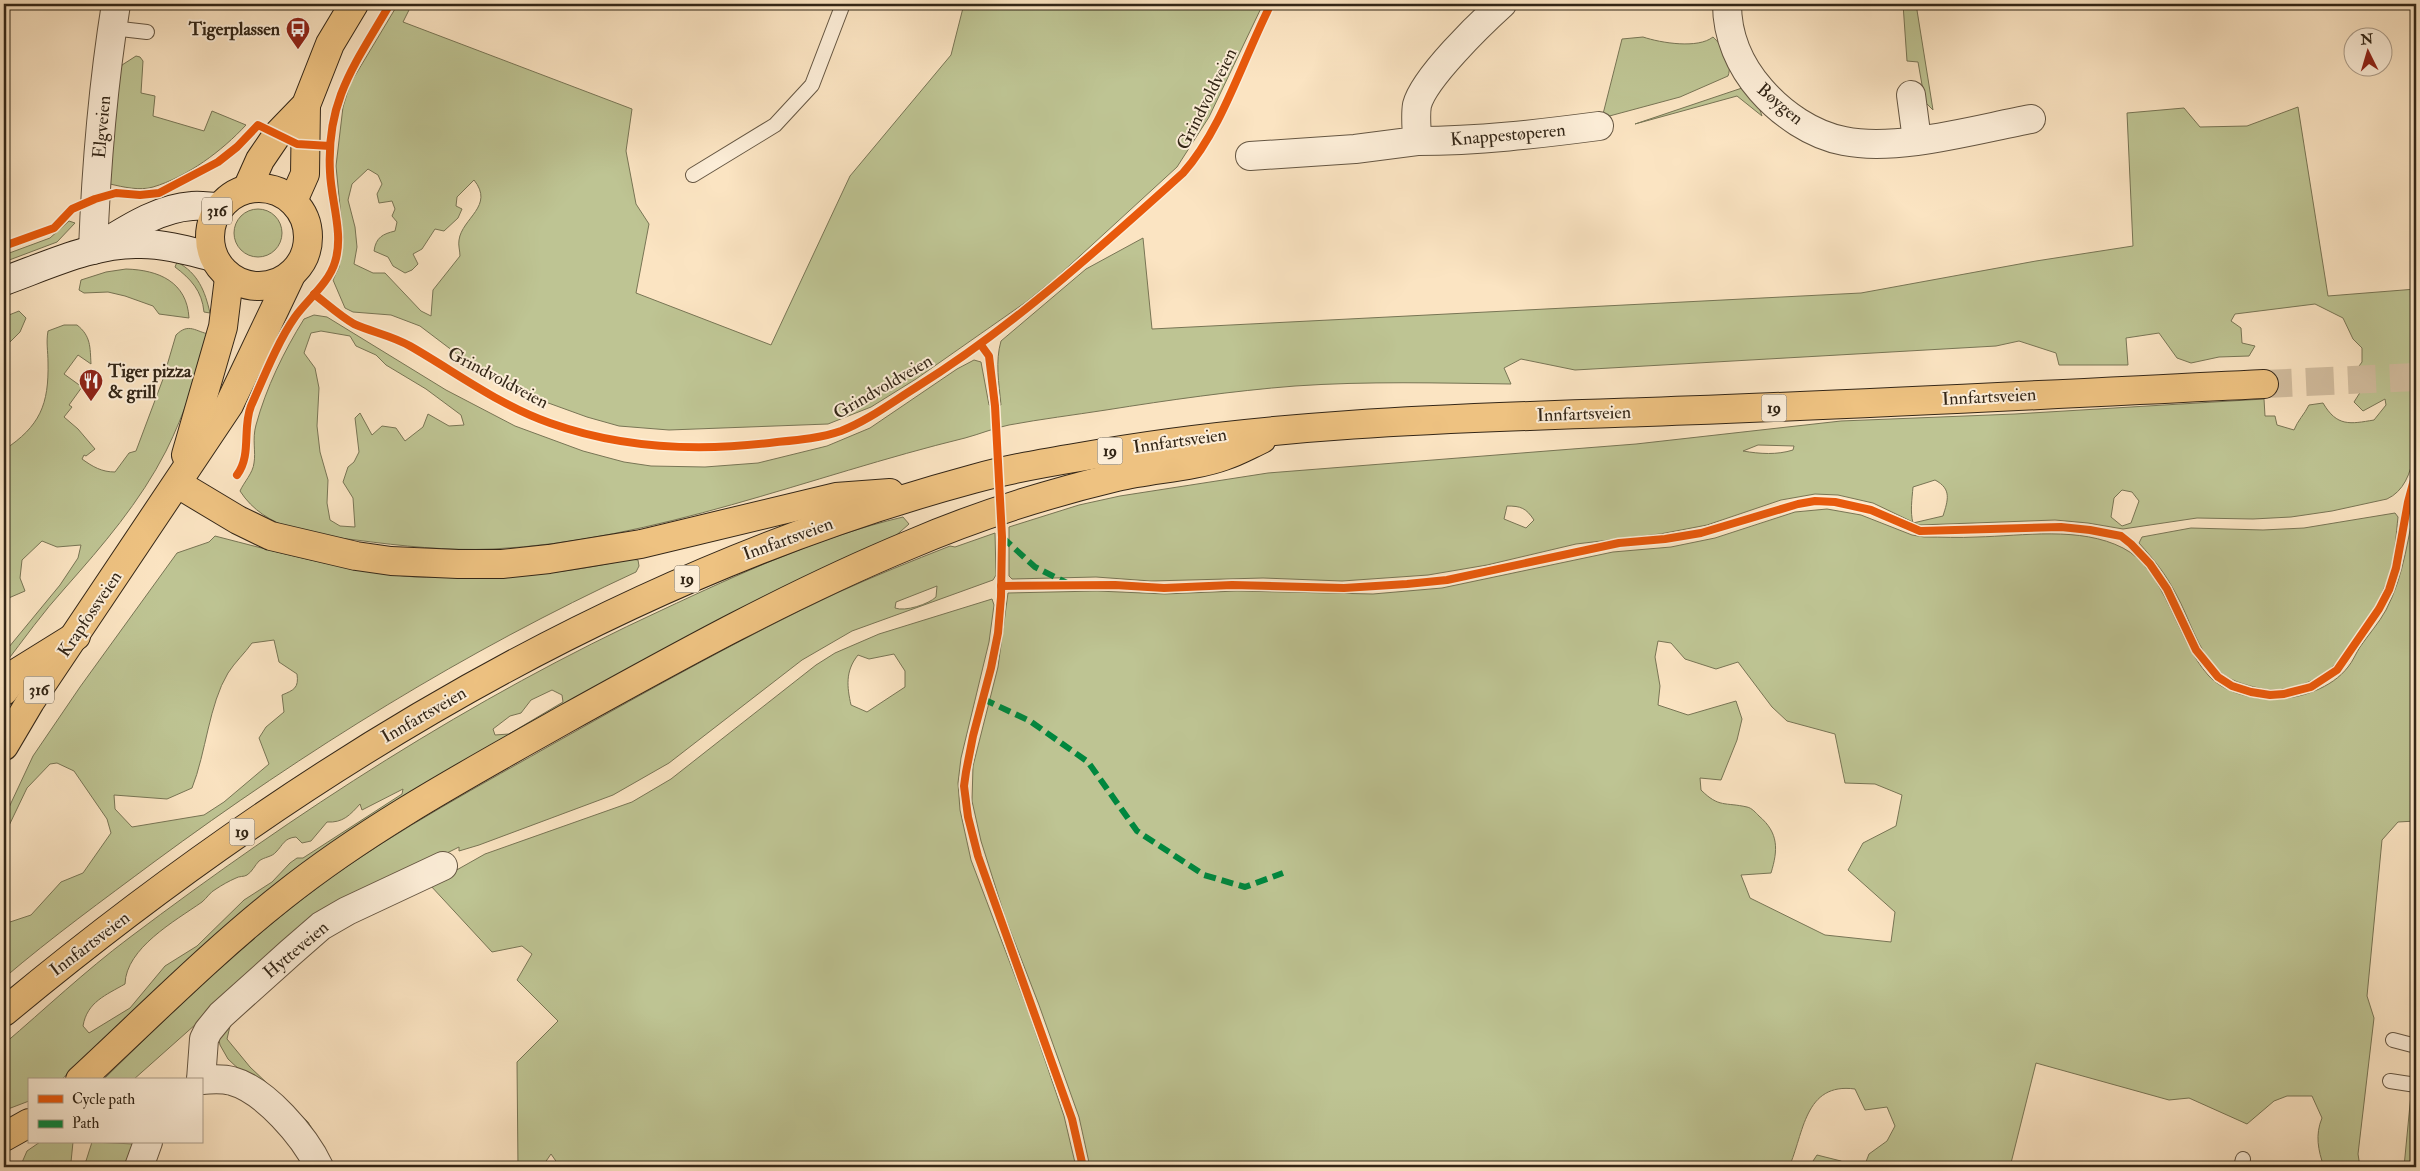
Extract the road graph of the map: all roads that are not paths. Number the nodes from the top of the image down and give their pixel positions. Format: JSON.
{"nodes":[{"id":1,"x":354,"y":4,"type":"edge"},
{"id":2,"x":843,"y":4,"type":"edge"},
{"id":3,"x":1502,"y":4,"type":"edge"},
{"id":4,"x":1727,"y":4,"type":"edge"},
{"id":5,"x":114,"y":16,"type":"edge"},
{"id":6,"x":147,"y":32,"type":"dead end"},
{"id":7,"x":1911,"y":95,"type":"dead end"},
{"id":8,"x":306,"y":105,"type":"junction"},
{"id":9,"x":2031,"y":119,"type":"dead end"},
{"id":10,"x":1599,"y":126,"type":"dead end"},
{"id":11,"x":1917,"y":140,"type":"junction"},
{"id":12,"x":1418,"y":141,"type":"junction"},
{"id":13,"x":1250,"y":156,"type":"dead end"},
{"id":14,"x":693,"y":175,"type":"dead end"},
{"id":15,"x":247,"y":189,"type":"junction"},
{"id":16,"x":293,"y":201,"type":"junction"},
{"id":17,"x":220,"y":208,"type":"junction"},
{"id":18,"x":93,"y":250,"type":"junction"},
{"id":19,"x":221,"y":267,"type":"junction"},
{"id":20,"x":290,"y":277,"type":"junction"},
{"id":21,"x":4,"y":281,"type":"edge"},
{"id":22,"x":2264,"y":384,"type":"tunnel mouth"},
{"id":23,"x":1283,"y":429,"type":"junction"},
{"id":24,"x":178,"y":484,"type":"junction"},
{"id":25,"x":939,"y":489,"type":"junction"},
{"id":26,"x":76,"y":636,"type":"junction"},
{"id":27,"x":4,"y":690,"type":"edge"},
{"id":28,"x":4,"y":746,"type":"edge"},
{"id":29,"x":443,"y":866,"type":"dead end"},
{"id":30,"x":4,"y":1012,"type":"edge"},
{"id":31,"x":2393,"y":1040,"type":"dead end"},
{"id":32,"x":2416,"y":1046,"type":"edge"},
{"id":33,"x":82,"y":1078,"type":"edge"},
{"id":34,"x":201,"y":1078,"type":"edge"},
{"id":35,"x":202,"y":1080,"type":"edge"},
{"id":36,"x":2390,"y":1080,"type":"dead end"},
{"id":37,"x":2416,"y":1085,"type":"edge"},
{"id":38,"x":28,"y":1124,"type":"edge"},
{"id":39,"x":4,"y":1137,"type":"edge"},
{"id":40,"x":147,"y":1144,"type":"edge"},
{"id":41,"x":139,"y":1167,"type":"edge"},
{"id":42,"x":319,"y":1167,"type":"edge"}],
"edges":[{"from":1,"to":8,"type":"main road","number":"316"},
{"from":2,"to":14,"type":"lane"},
{"from":3,"to":12,"type":"street"},
{"from":4,"to":11,"type":"street","name":"Bøygen"},
{"from":5,"to":6,"type":"lane"},
{"from":5,"to":18,"type":"street","name":"Elgveien"},
{"from":7,"to":11,"type":"street"},
{"from":8,"to":15,"type":"main road","number":"316"},
{"from":8,"to":16,"type":"main road","number":"316"},
{"from":9,"to":11,"type":"street","name":"Bøygen"},
{"from":10,"to":12,"type":"street","name":"Knappestøperen"},
{"from":12,"to":13,"type":"street","name":"Knappestøperen"},
{"from":15,"to":16,"type":"main road","number":"316"},
{"from":15,"to":17,"type":"main road","number":"316"},
{"from":16,"to":20,"type":"main road","number":"316"},
{"from":17,"to":18,"type":"street"},
{"from":17,"to":19,"type":"main road","number":"316"},
{"from":18,"to":19,"type":"street"},
{"from":18,"to":21,"type":"street"},
{"from":19,"to":20,"type":"main road"},
{"from":19,"to":24,"type":"main road","name":"Krapfossveien","number":"316"},
{"from":20,"to":24,"type":"main road","name":"Krapfossveien","number":"316"},
{"from":22,"to":23,"type":"main road","name":"Innfartsveien","number":"19"},
{"from":23,"to":25,"type":"main road","name":"Innfartsveien","number":"19"},
{"from":23,"to":33,"type":"main road"},
{"from":24,"to":25,"type":"main road"},
{"from":24,"to":26,"type":"main road","name":"Krapfossveien","number":"316"},
{"from":25,"to":30,"type":"main road","name":"Innfartsveien","number":"19"},
{"from":26,"to":27,"type":"main road"},
{"from":26,"to":28,"type":"main road","name":"Krapfossveien","number":"316"},
{"from":29,"to":34,"type":"street","name":"Hytteveien"},
{"from":31,"to":32,"type":"lane"},
{"from":35,"to":42,"type":"street","name":"Hytteveien"},
{"from":36,"to":37,"type":"lane"},
{"from":38,"to":39,"type":"main road"},
{"from":40,"to":41,"type":"street"}]}
